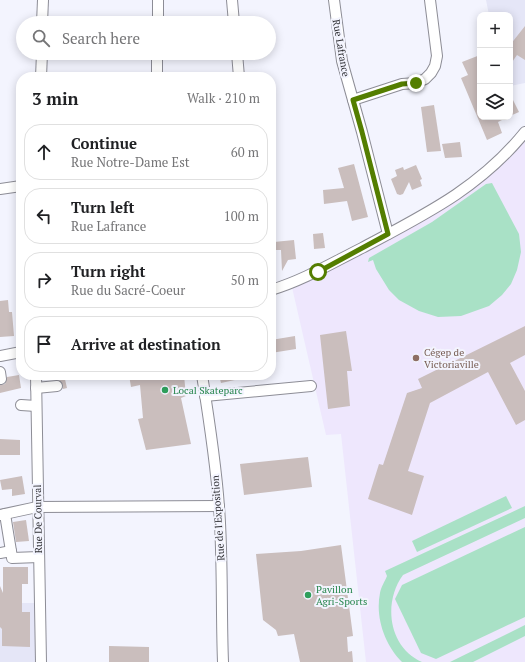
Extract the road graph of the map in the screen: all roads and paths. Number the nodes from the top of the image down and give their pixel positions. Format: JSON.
{"nodes":[{"id":1,"x":43,"y":0,"type":"edge"},
{"id":2,"x":158,"y":0,"type":"edge"},
{"id":3,"x":232,"y":0,"type":"edge"},
{"id":4,"x":334,"y":0,"type":"edge"},
{"id":5,"x":430,"y":0,"type":"edge"},
{"id":6,"x":42,"y":16,"type":"edge"},
{"id":7,"x":158,"y":16,"type":"edge"},
{"id":8,"x":233,"y":16,"type":"edge"},
{"id":9,"x":42,"y":60,"type":"edge"},
{"id":10,"x":157,"y":60,"type":"edge"},
{"id":11,"x":238,"y":60,"type":"edge"},
{"id":12,"x":41,"y":72,"type":"edge"},
{"id":13,"x":157,"y":72,"type":"edge"},
{"id":14,"x":239,"y":72,"type":"edge"},
{"id":15,"x":353,"y":100,"type":"junction"},
{"id":16,"x":525,"y":132,"type":"edge"},
{"id":17,"x":16,"y":187,"type":"edge"},
{"id":18,"x":0,"y":189,"type":"edge"},
{"id":19,"x":388,"y":234,"type":"junction"},
{"id":20,"x":276,"y":288,"type":"edge"},
{"id":21,"x":16,"y":353,"type":"edge"},
{"id":22,"x":0,"y":356,"type":"edge"},
{"id":23,"x":36,"y":380,"type":"edge"},
{"id":24,"x":203,"y":380,"type":"edge"},
{"id":25,"x":57,"y":386,"type":"dead end"},
{"id":26,"x":311,"y":386,"type":"dead end"},
{"id":27,"x":36,"y":388,"type":"junction"},
{"id":28,"x":205,"y":396,"type":"junction"},
{"id":29,"x":22,"y":405,"type":"dead end"},
{"id":30,"x":36,"y":406,"type":"junction"},
{"id":31,"x":219,"y":506,"type":"junction"},
{"id":32,"x":37,"y":507,"type":"junction"},
{"id":33,"x":3,"y":515,"type":"edge"},
{"id":34,"x":11,"y":551,"type":"junction"},
{"id":35,"x":0,"y":553,"type":"edge"},
{"id":36,"x":39,"y":557,"type":"junction"},
{"id":37,"x":41,"y":662,"type":"edge"},
{"id":38,"x":223,"y":662,"type":"edge"}],
"edges":[{"from":1,"to":6,"type":"street"},
{"from":2,"to":7,"type":"street"},
{"from":3,"to":8,"type":"street"},
{"from":4,"to":15,"type":"street","name":"Rue Lafrance"},
{"from":5,"to":15,"type":"street"},
{"from":9,"to":12,"type":"street"},
{"from":10,"to":13,"type":"street"},
{"from":11,"to":14,"type":"street"},
{"from":15,"to":19,"type":"street","name":"Rue Lafrance"},
{"from":16,"to":19,"type":"street"},
{"from":17,"to":18,"type":"street"},
{"from":19,"to":20,"type":"street"},
{"from":21,"to":22,"type":"street"},
{"from":23,"to":27,"type":"street","name":"Rue De Courval"},
{"from":24,"to":28,"type":"street","name":"Rue de l'Exposition"},
{"from":25,"to":27,"type":"street"},
{"from":26,"to":28,"type":"street"},
{"from":27,"to":30,"type":"street","name":"Rue De Courval"},
{"from":28,"to":31,"type":"street","name":"Rue de l'Exposition"},
{"from":29,"to":30,"type":"street"},
{"from":30,"to":32,"type":"street","name":"Rue De Courval"},
{"from":31,"to":32,"type":"street"},
{"from":31,"to":38,"type":"street","name":"Rue de l'Exposition"},
{"from":32,"to":33,"type":"street"},
{"from":32,"to":36,"type":"street","name":"Rue De Courval"},
{"from":33,"to":34,"type":"street"},
{"from":34,"to":35,"type":"street"},
{"from":34,"to":36,"type":"street"},
{"from":36,"to":37,"type":"street","name":"Rue De Courval"}]}
